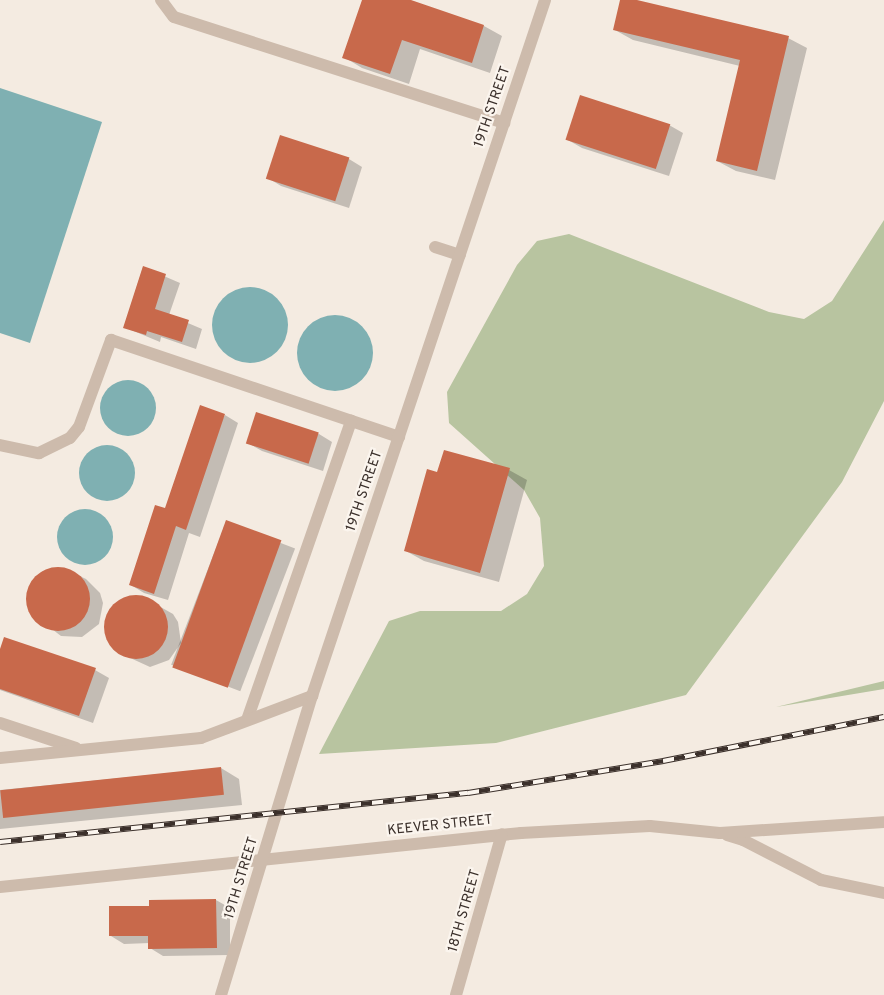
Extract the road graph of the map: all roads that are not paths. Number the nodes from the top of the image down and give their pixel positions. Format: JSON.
{"nodes":[{"id":1,"x":160,"y":0,"type":"edge"},
{"id":2,"x":545,"y":0,"type":"edge"},
{"id":3,"x":504,"y":123,"type":"junction"},
{"id":4,"x":435,"y":247,"type":"dead end"},
{"id":5,"x":460,"y":255,"type":"junction"},
{"id":6,"x":351,"y":421,"type":"junction"},
{"id":7,"x":399,"y":437,"type":"junction"},
{"id":8,"x":0,"y":445,"type":"edge"},
{"id":9,"x":312,"y":696,"type":"junction"},
{"id":10,"x":247,"y":720,"type":"junction"},
{"id":11,"x":0,"y":723,"type":"edge"},
{"id":12,"x":81,"y":750,"type":"junction"},
{"id":13,"x":0,"y":758,"type":"edge"},
{"id":14,"x":884,"y":822,"type":"edge"},
{"id":15,"x":720,"y":833,"type":"junction"},
{"id":16,"x":502,"y":834,"type":"junction"},
{"id":17,"x":263,"y":861,"type":"junction"},
{"id":18,"x":1,"y":890,"type":"edge"},
{"id":19,"x":884,"y":893,"type":"edge"},
{"id":20,"x":221,"y":995,"type":"edge"},
{"id":21,"x":456,"y":995,"type":"edge"}],
"edges":[{"from":1,"to":3,"type":"street"},
{"from":2,"to":3,"type":"street","name":"19TH STREET"},
{"from":3,"to":5,"type":"street","name":"19TH STREET"},
{"from":4,"to":5,"type":"street"},
{"from":5,"to":7,"type":"street","name":"19TH STREET"},
{"from":6,"to":7,"type":"street"},
{"from":6,"to":8,"type":"street"},
{"from":6,"to":10,"type":"street"},
{"from":7,"to":9,"type":"street","name":"19TH STREET"},
{"from":9,"to":10,"type":"street"},
{"from":9,"to":17,"type":"street","name":"19TH STREET"},
{"from":10,"to":12,"type":"street"},
{"from":11,"to":12,"type":"street"},
{"from":12,"to":13,"type":"street"},
{"from":14,"to":15,"type":"street","name":"KEEVER STREET"},
{"from":15,"to":16,"type":"street","name":"KEEVER STREET"},
{"from":15,"to":19,"type":"street"},
{"from":16,"to":17,"type":"street","name":"KEEVER STREET"},
{"from":16,"to":21,"type":"street","name":"18TH STREET"},
{"from":17,"to":18,"type":"street","name":"KEEVER STREET"},
{"from":17,"to":20,"type":"street","name":"19TH STREET"}]}
